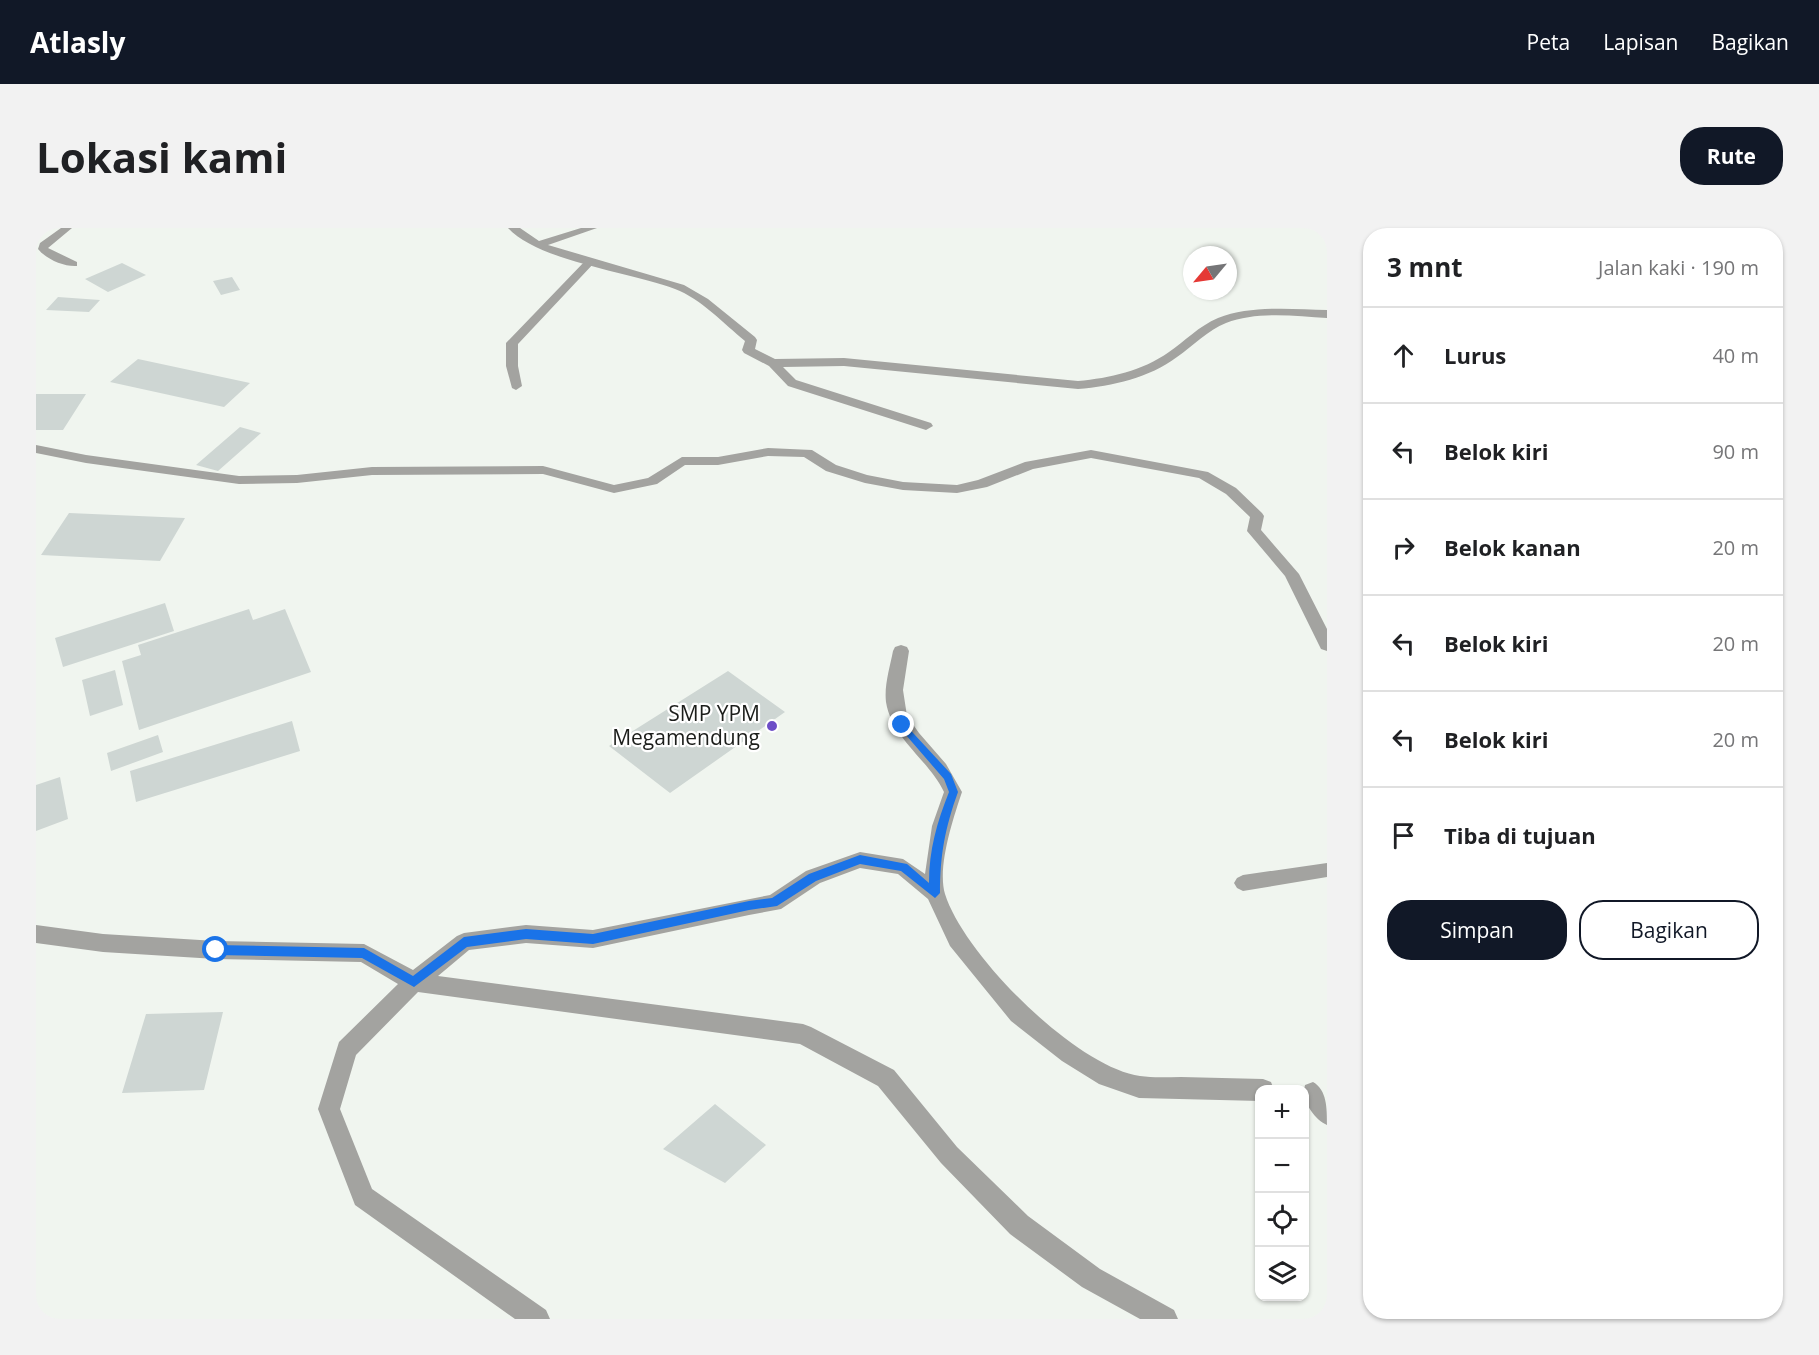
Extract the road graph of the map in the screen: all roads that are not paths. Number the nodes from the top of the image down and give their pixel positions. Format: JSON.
{"nodes":[{"id":1,"x":67,"y":228,"type":"edge"},
{"id":2,"x":513,"y":228,"type":"edge"},
{"id":3,"x":592,"y":228,"type":"edge"},
{"id":4,"x":537,"y":245,"type":"junction"},
{"id":5,"x":590,"y":262,"type":"junction"},
{"id":6,"x":74,"y":264,"type":"dead end"},
{"id":7,"x":1327,"y":314,"type":"edge"},
{"id":8,"x":773,"y":363,"type":"junction"},
{"id":9,"x":516,"y":386,"type":"dead end"},
{"id":10,"x":926,"y":426,"type":"dead end"},
{"id":11,"x":36,"y":449,"type":"edge"},
{"id":12,"x":1327,"y":645,"type":"edge"},
{"id":13,"x":901,"y":651,"type":"dead end"},
{"id":14,"x":1327,"y":870,"type":"edge"},
{"id":15,"x":1243,"y":883,"type":"dead end"},
{"id":16,"x":935,"y":893,"type":"junction"},
{"id":17,"x":36,"y":934,"type":"edge"},
{"id":18,"x":414,"y":982,"type":"junction"},
{"id":19,"x":1255,"y":1089,"type":"edge"},
{"id":20,"x":1315,"y":1094,"type":"edge"},
{"id":21,"x":1327,"y":1114,"type":"edge"},
{"id":22,"x":537,"y":1319,"type":"edge"},
{"id":23,"x":1165,"y":1319,"type":"edge"}],
"edges":[{"from":1,"to":6,"type":"lane"},
{"from":2,"to":4,"type":"street"},
{"from":3,"to":4,"type":"street"},
{"from":4,"to":5,"type":"street"},
{"from":5,"to":8,"type":"street"},
{"from":5,"to":9,"type":"lane"},
{"from":7,"to":8,"type":"street"},
{"from":8,"to":10,"type":"street"},
{"from":11,"to":12,"type":"street"},
{"from":13,"to":16,"type":"street"},
{"from":14,"to":15,"type":"lane"},
{"from":16,"to":18,"type":"street"},
{"from":16,"to":19,"type":"street"},
{"from":17,"to":18,"type":"street"},
{"from":18,"to":22,"type":"street"},
{"from":18,"to":23,"type":"street"},
{"from":20,"to":21,"type":"street"}]}
